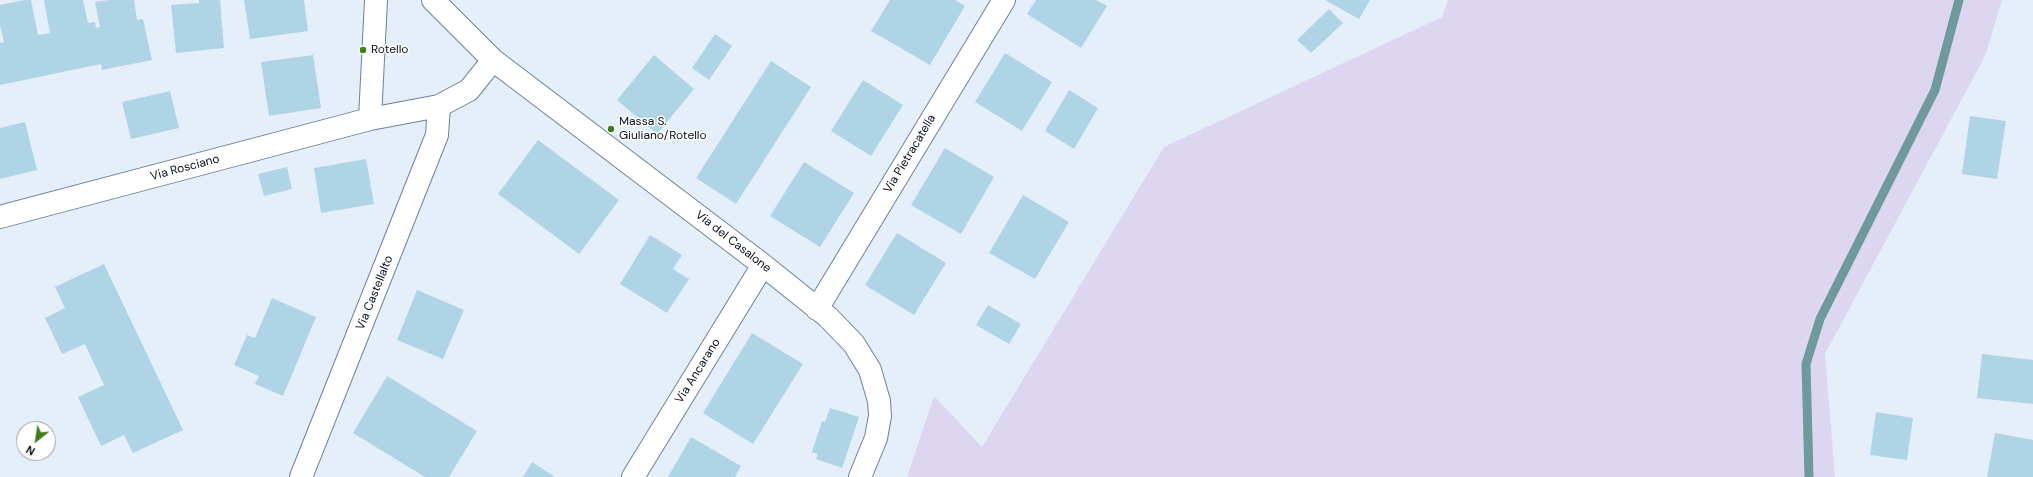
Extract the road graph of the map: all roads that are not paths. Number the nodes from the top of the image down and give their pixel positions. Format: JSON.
{"nodes":[{"id":1,"x":376,"y":0,"type":"edge"},
{"id":2,"x":433,"y":0,"type":"edge"},
{"id":3,"x":1004,"y":0,"type":"edge"},
{"id":4,"x":493,"y":60,"type":"junction"},
{"id":5,"x":439,"y":106,"type":"junction"},
{"id":6,"x":370,"y":119,"type":"junction"},
{"id":7,"x":0,"y":217,"type":"edge"},
{"id":8,"x":763,"y":265,"type":"junction"},
{"id":9,"x":817,"y":308,"type":"junction"},
{"id":10,"x":302,"y":477,"type":"edge"},
{"id":11,"x":633,"y":477,"type":"edge"},
{"id":12,"x":860,"y":477,"type":"edge"}],
"edges":[{"from":1,"to":6,"type":"street"},
{"from":2,"to":4,"type":"street","name":"Via del Casalone"},
{"from":3,"to":9,"type":"street","name":"Via Pietracatella"},
{"from":4,"to":5,"type":"street","name":"Via Rosciano"},
{"from":4,"to":8,"type":"street","name":"Via del Casalone"},
{"from":5,"to":6,"type":"street","name":"Via Rosciano"},
{"from":5,"to":10,"type":"street","name":"Via Castellalto"},
{"from":6,"to":7,"type":"street","name":"Via Rosciano"},
{"from":8,"to":9,"type":"street","name":"Via del Casalone"},
{"from":8,"to":11,"type":"street","name":"Via Ancarano"},
{"from":9,"to":12,"type":"street","name":"Via del Casalone"}]}
